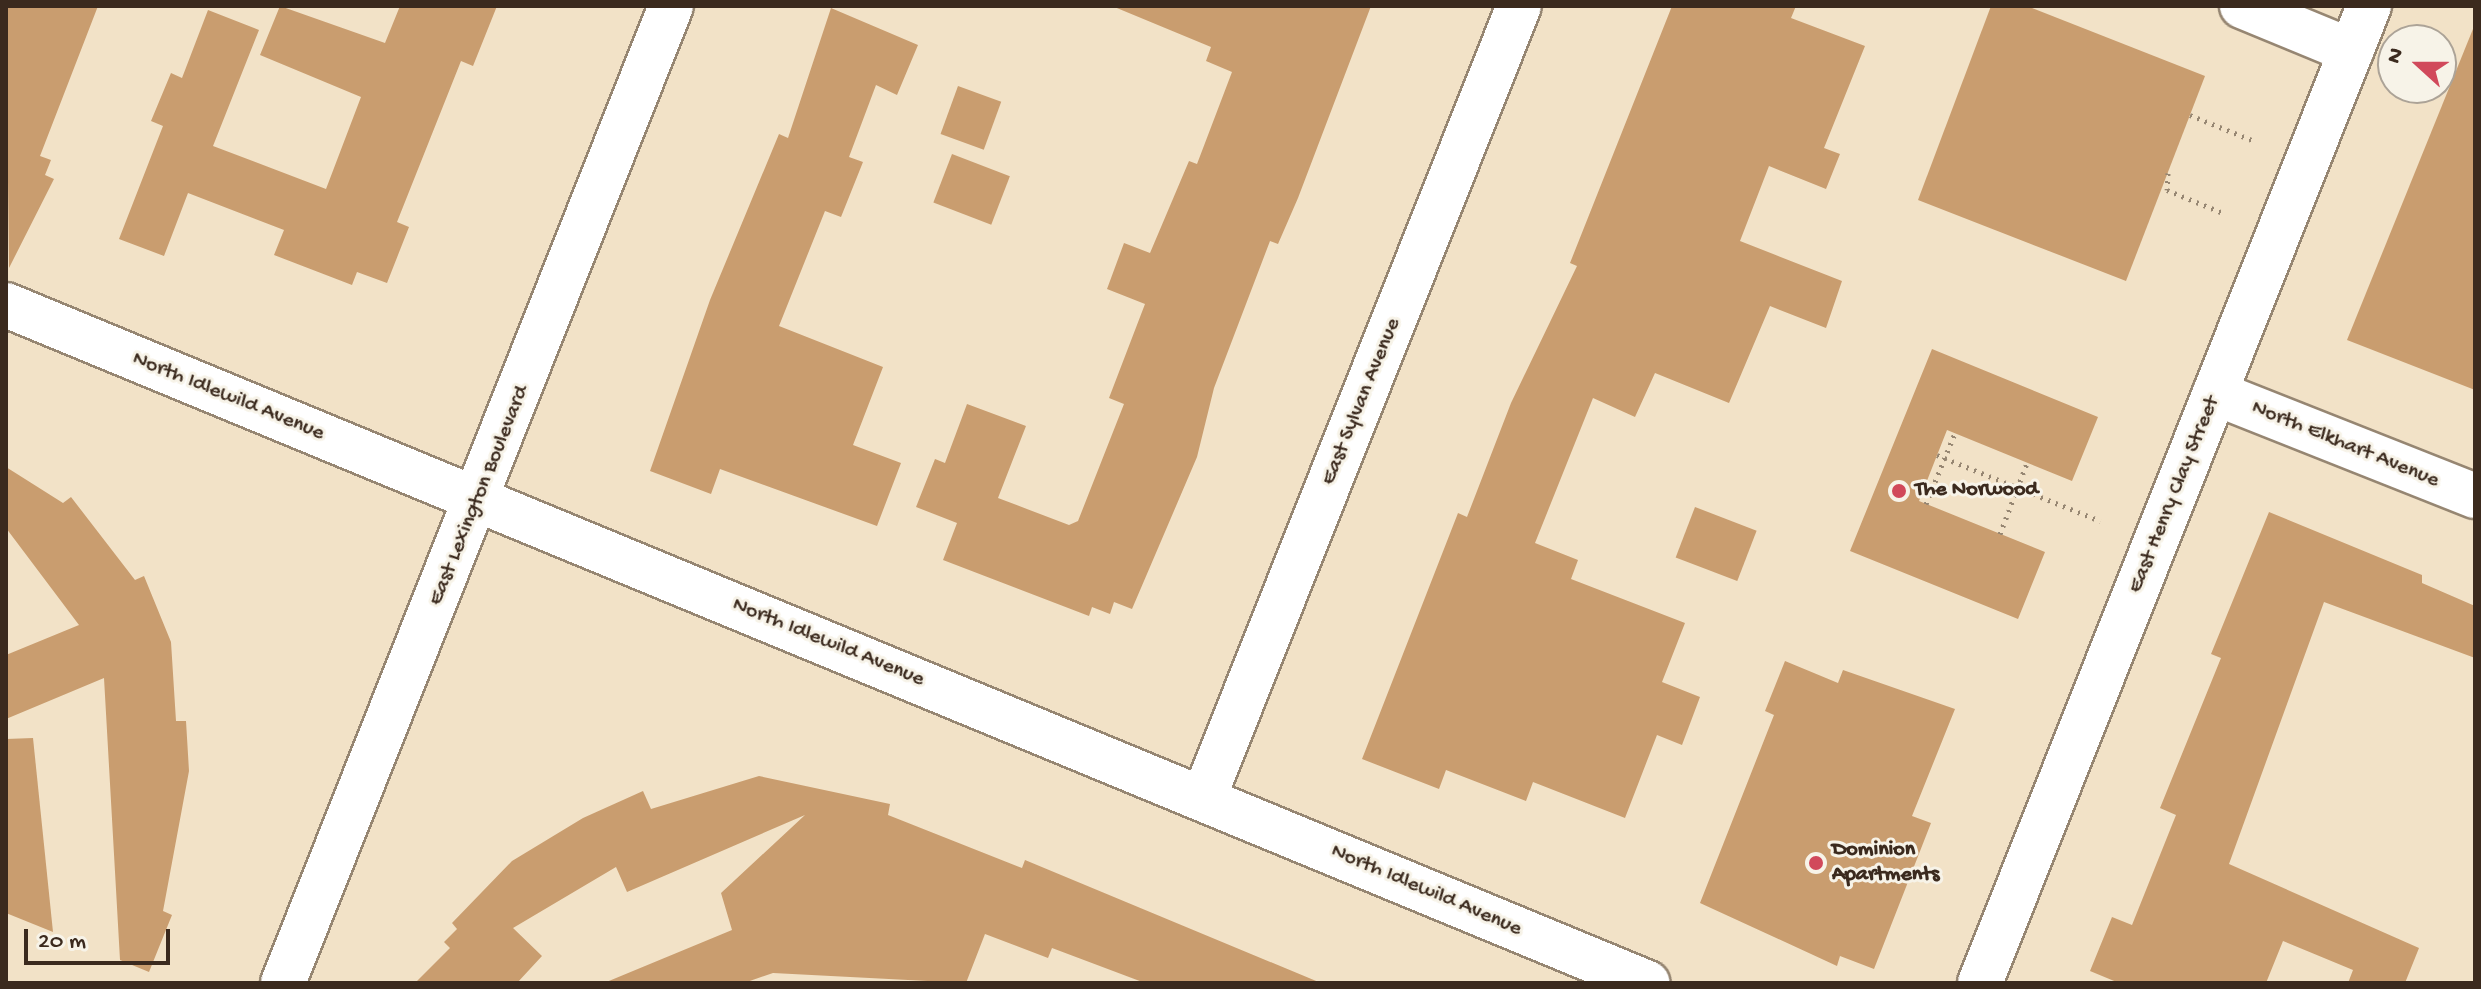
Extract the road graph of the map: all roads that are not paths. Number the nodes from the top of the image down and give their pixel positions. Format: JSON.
{"nodes":[{"id":1,"x":671,"y":6,"type":"edge"},
{"id":2,"x":1519,"y":6,"type":"edge"},
{"id":3,"x":2242,"y":6,"type":"edge"},
{"id":4,"x":2369,"y":6,"type":"edge"},
{"id":5,"x":2351,"y":51,"type":"junction"},
{"id":6,"x":6,"y":305,"type":"edge"},
{"id":7,"x":2215,"y":393,"type":"junction"},
{"id":8,"x":2475,"y":496,"type":"edge"},
{"id":9,"x":479,"y":500,"type":"junction"},
{"id":10,"x":1204,"y":797,"type":"junction"},
{"id":11,"x":1599,"y":974,"type":"edge"},
{"id":12,"x":283,"y":983,"type":"edge"},
{"id":13,"x":1648,"y":983,"type":"edge"},
{"id":14,"x":1980,"y":983,"type":"edge"}],
"edges":[{"from":1,"to":9,"type":"street","name":"East Lexington Boulevard"},
{"from":2,"to":10,"type":"street","name":"East Sylvan Avenue"},
{"from":3,"to":5,"type":"street"},
{"from":4,"to":5,"type":"street","name":"East Henry Clay Street"},
{"from":5,"to":7,"type":"street","name":"East Henry Clay Street"},
{"from":6,"to":9,"type":"street","name":"North Idlewild Avenue"},
{"from":7,"to":8,"type":"street","name":"North Elkhart Avenue"},
{"from":7,"to":14,"type":"street","name":"East Henry Clay Street"},
{"from":9,"to":10,"type":"street","name":"North Idlewild Avenue"},
{"from":9,"to":12,"type":"street","name":"East Lexington Boulevard"},
{"from":10,"to":11,"type":"street","name":"North Idlewild Avenue"},
{"from":11,"to":13,"type":"street","name":"North Idlewild Avenue"}]}
